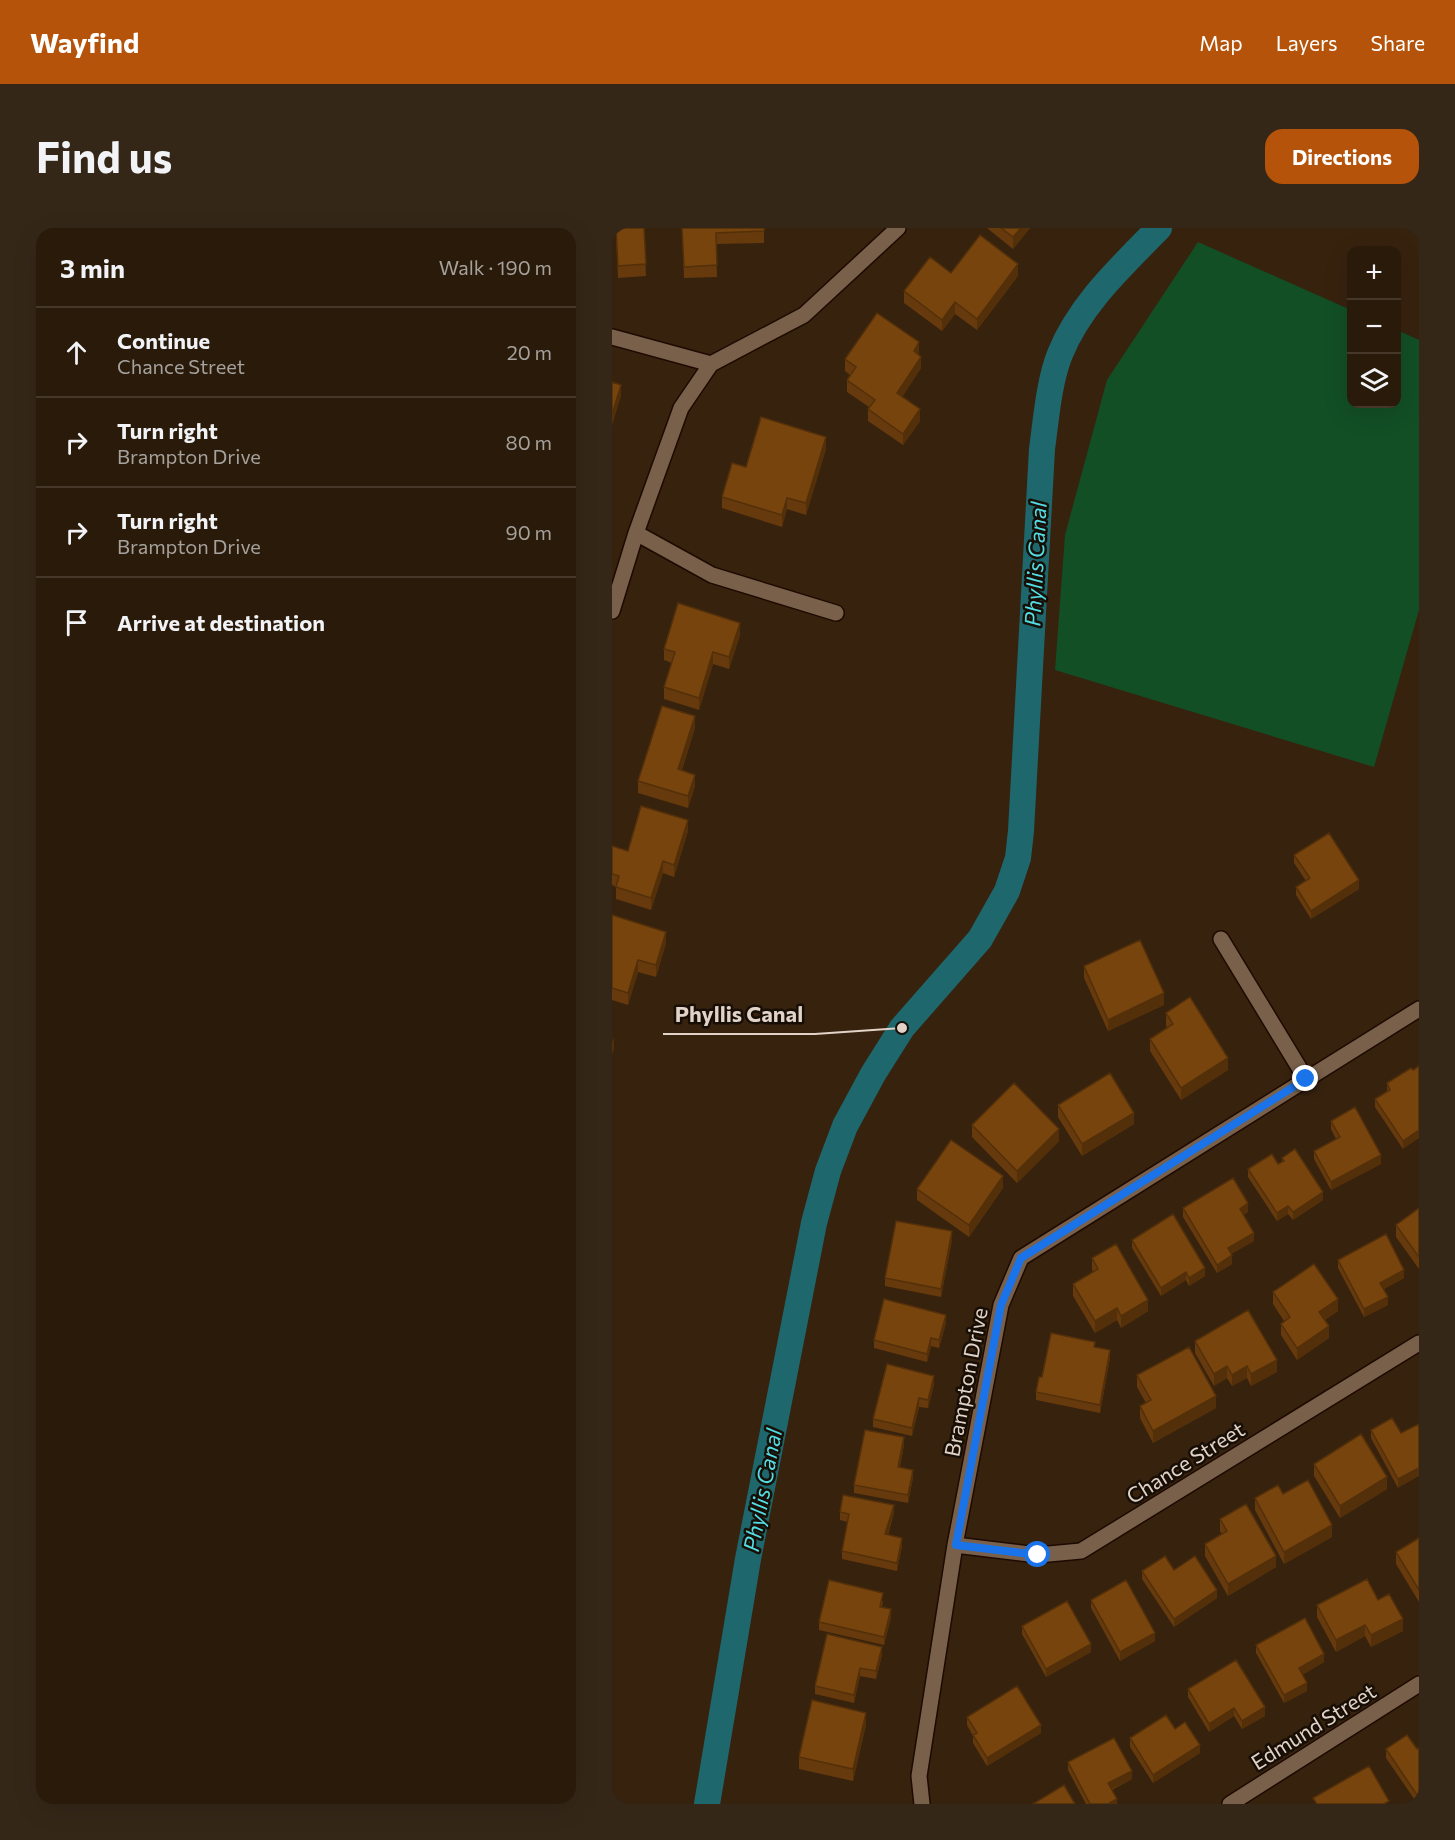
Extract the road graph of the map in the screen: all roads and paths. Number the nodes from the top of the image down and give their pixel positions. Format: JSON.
{"nodes":[{"id":1,"x":898,"y":228,"type":"edge"},
{"id":2,"x":612,"y":337,"type":"edge"},
{"id":3,"x":711,"y":364,"type":"junction"},
{"id":4,"x":636,"y":533,"type":"junction"},
{"id":5,"x":612,"y":611,"type":"edge"},
{"id":6,"x":836,"y":613,"type":"dead end"},
{"id":7,"x":1221,"y":939,"type":"dead end"},
{"id":8,"x":1419,"y":1009,"type":"edge"},
{"id":9,"x":1306,"y":1079,"type":"junction"},
{"id":10,"x":1419,"y":1343,"type":"edge"},
{"id":11,"x":956,"y":1545,"type":"junction"},
{"id":12,"x":1419,"y":1684,"type":"edge"},
{"id":13,"x":922,"y":1804,"type":"edge"},
{"id":14,"x":1230,"y":1804,"type":"edge"}],
"edges":[{"from":1,"to":3,"type":"street"},
{"from":2,"to":3,"type":"street"},
{"from":3,"to":4,"type":"street"},
{"from":4,"to":5,"type":"street"},
{"from":4,"to":6,"type":"street"},
{"from":7,"to":9,"type":"street"},
{"from":8,"to":9,"type":"street","name":"Brampton Drive"},
{"from":9,"to":11,"type":"street","name":"Brampton Drive"},
{"from":10,"to":11,"type":"street","name":"Chance Street"},
{"from":11,"to":13,"type":"street","name":"Brampton Drive"},
{"from":12,"to":14,"type":"street","name":"Edmund Street"}]}
